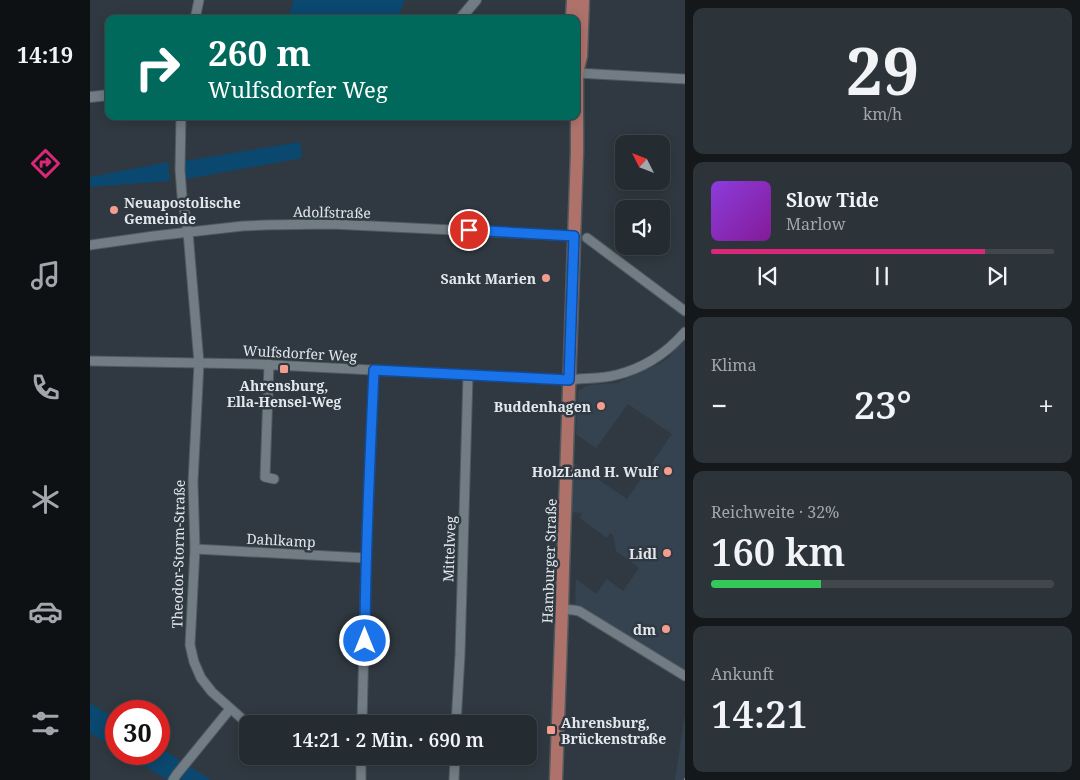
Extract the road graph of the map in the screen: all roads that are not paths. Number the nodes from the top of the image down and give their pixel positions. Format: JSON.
{"nodes":[{"id":1,"x":199,"y":0,"type":"edge"},
{"id":2,"x":476,"y":0,"type":"edge"},
{"id":3,"x":573,"y":0,"type":"edge"},
{"id":4,"x":583,"y":0,"type":"edge"},
{"id":5,"x":196,"y":15,"type":"edge"},
{"id":6,"x":463,"y":15,"type":"edge"},
{"id":7,"x":572,"y":15,"type":"edge"},
{"id":8,"x":580,"y":62,"type":"edge"},
{"id":9,"x":580,"y":71,"type":"edge"},
{"id":10,"x":685,"y":79,"type":"edge"},
{"id":11,"x":90,"y":96,"type":"edge"},
{"id":12,"x":105,"y":96,"type":"edge"},
{"id":13,"x":182,"y":120,"type":"edge"},
{"id":14,"x":577,"y":120,"type":"edge"},
{"id":15,"x":188,"y":232,"type":"junction"},
{"id":16,"x":581,"y":237,"type":"junction"},
{"id":17,"x":90,"y":246,"type":"edge"},
{"id":18,"x":685,"y":311,"type":"edge"},
{"id":19,"x":685,"y":332,"type":"edge"},
{"id":20,"x":90,"y":361,"type":"edge"},
{"id":21,"x":199,"y":363,"type":"junction"},
{"id":22,"x":269,"y":364,"type":"junction"},
{"id":23,"x":374,"y":370,"type":"junction"},
{"id":24,"x":468,"y":375,"type":"junction"},
{"id":25,"x":569,"y":380,"type":"junction"},
{"id":26,"x":274,"y":479,"type":"dead end"},
{"id":27,"x":195,"y":549,"type":"junction"},
{"id":28,"x":366,"y":558,"type":"junction"},
{"id":29,"x":562,"y":609,"type":"junction"},
{"id":30,"x":685,"y":676,"type":"edge"},
{"id":31,"x":230,"y":709,"type":"junction"},
{"id":32,"x":362,"y":715,"type":"edge"},
{"id":33,"x":457,"y":715,"type":"edge"},
{"id":34,"x":239,"y":716,"type":"edge"},
{"id":35,"x":361,"y":765,"type":"edge"},
{"id":36,"x":455,"y":765,"type":"edge"},
{"id":37,"x":173,"y":780,"type":"edge"},
{"id":38,"x":361,"y":780,"type":"edge"},
{"id":39,"x":454,"y":780,"type":"edge"},
{"id":40,"x":556,"y":780,"type":"edge"}],
"edges":[{"from":1,"to":5,"type":"street"},
{"from":2,"to":6,"type":"street"},
{"from":3,"to":7,"type":"main road"},
{"from":4,"to":8,"type":"main road","name":"Hamburger Straße"},
{"from":9,"to":10,"type":"street"},
{"from":11,"to":12,"type":"street"},
{"from":13,"to":15,"type":"street","name":"Theodor-Storm-Straße"},
{"from":14,"to":16,"type":"main road","name":"Hamburger Straße"},
{"from":15,"to":16,"type":"street","name":"Adolfstraße"},
{"from":15,"to":17,"type":"street","name":"Adolfstraße"},
{"from":15,"to":21,"type":"street","name":"Theodor-Storm-Straße"},
{"from":16,"to":18,"type":"street"},
{"from":16,"to":25,"type":"main road","name":"Hamburger Straße"},
{"from":19,"to":25,"type":"street","name":"Wulfsdorfer Weg"},
{"from":20,"to":21,"type":"street","name":"Wulfsdorfer Weg"},
{"from":21,"to":22,"type":"street","name":"Wulfsdorfer Weg"},
{"from":21,"to":27,"type":"street","name":"Theodor-Storm-Straße"},
{"from":22,"to":23,"type":"street","name":"Wulfsdorfer Weg"},
{"from":22,"to":26,"type":"street"},
{"from":23,"to":24,"type":"street","name":"Wulfsdorfer Weg"},
{"from":23,"to":28,"type":"street"},
{"from":24,"to":25,"type":"street","name":"Wulfsdorfer Weg"},
{"from":24,"to":33,"type":"street","name":"Mittelweg"},
{"from":25,"to":29,"type":"main road","name":"Hamburger Straße"},
{"from":27,"to":28,"type":"street","name":"Dahlkamp"},
{"from":27,"to":31,"type":"street","name":"Theodor-Storm-Straße"},
{"from":28,"to":32,"type":"street"},
{"from":29,"to":30,"type":"street"},
{"from":29,"to":40,"type":"main road","name":"Hamburger Straße"},
{"from":31,"to":34,"type":"street","name":"Theodor-Storm-Straße"},
{"from":31,"to":37,"type":"street"},
{"from":35,"to":38,"type":"street"},
{"from":36,"to":39,"type":"street"}]}
